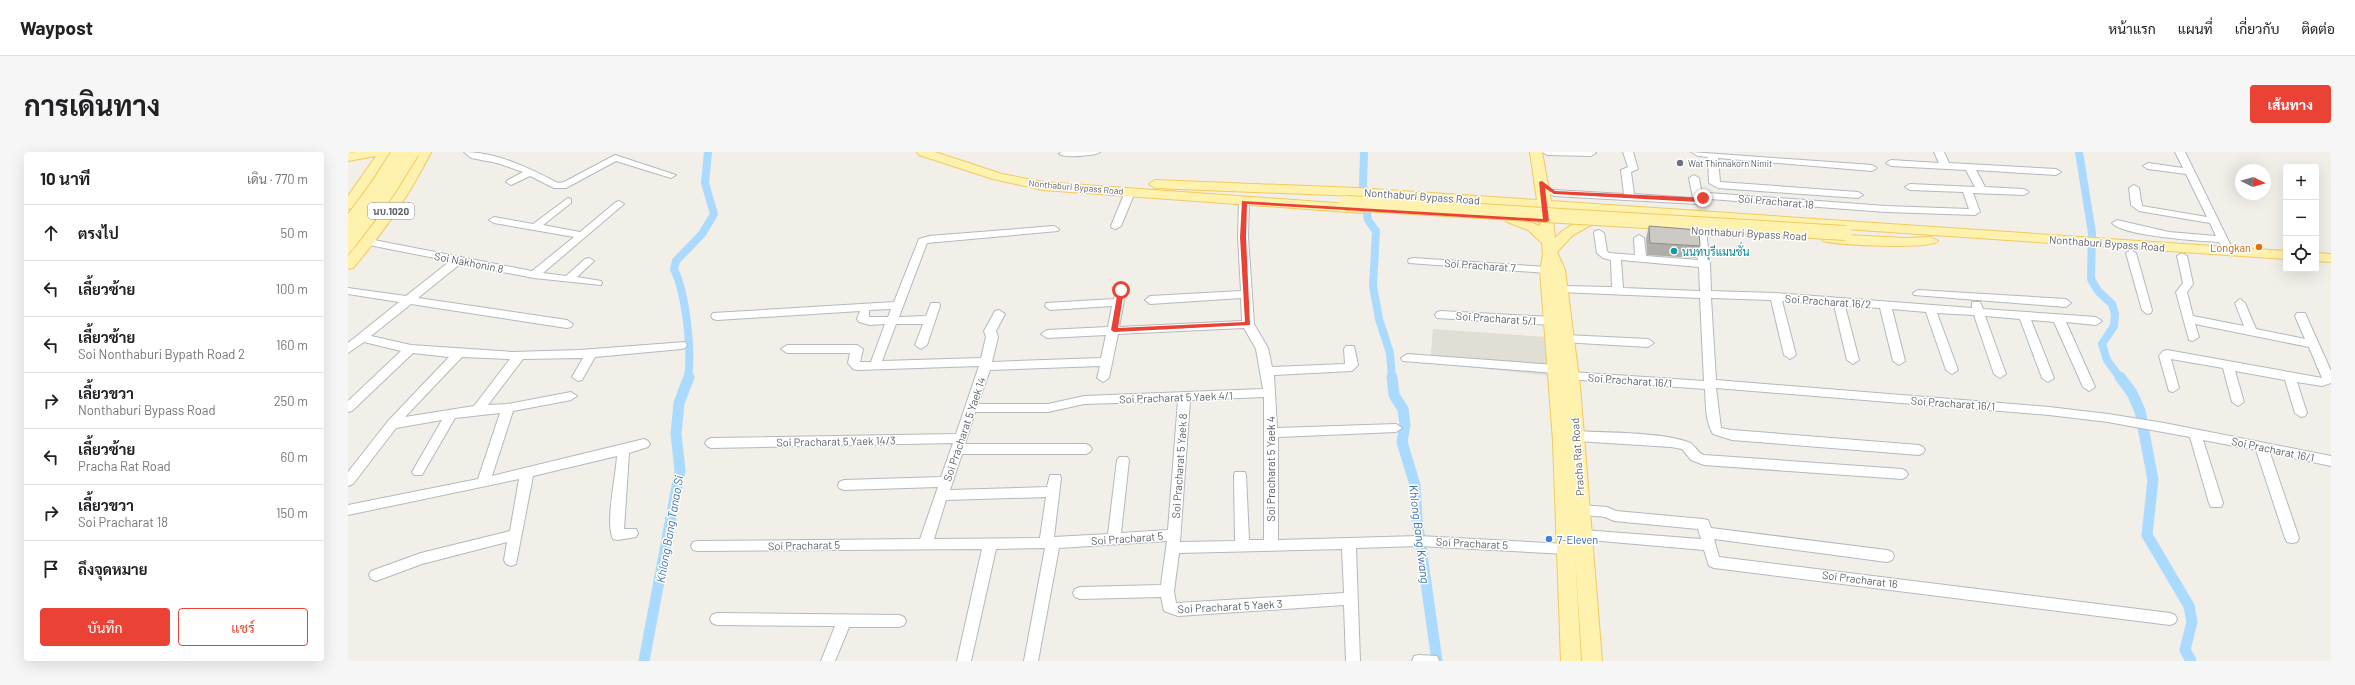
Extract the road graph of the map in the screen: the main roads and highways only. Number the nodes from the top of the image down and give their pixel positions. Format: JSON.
{"nodes":[{"id":1,"x":380,"y":152,"type":"edge"},
{"id":2,"x":385,"y":152,"type":"edge"},
{"id":3,"x":399,"y":152,"type":"edge"},
{"id":4,"x":412,"y":152,"type":"edge"},
{"id":5,"x":425,"y":152,"type":"edge"},
{"id":6,"x":923,"y":152,"type":"edge"},
{"id":7,"x":949,"y":152,"type":"edge"},
{"id":8,"x":1536,"y":152,"type":"edge"},
{"id":9,"x":348,"y":157,"type":"edge"},
{"id":10,"x":408,"y":187,"type":"junction"},
{"id":11,"x":1546,"y":188,"type":"junction"},
{"id":12,"x":358,"y":191,"type":"junction"},
{"id":13,"x":1162,"y":194,"type":"junction"},
{"id":14,"x":1351,"y":200,"type":"junction"},
{"id":15,"x":1497,"y":202,"type":"junction"},
{"id":16,"x":1515,"y":203,"type":"junction"},
{"id":17,"x":1545,"y":204,"type":"junction"},
{"id":18,"x":348,"y":205,"type":"edge"},
{"id":19,"x":1578,"y":207,"type":"junction"},
{"id":20,"x":1600,"y":208,"type":"junction"},
{"id":21,"x":1506,"y":218,"type":"junction"},
{"id":22,"x":1546,"y":221,"type":"junction"},
{"id":23,"x":1588,"y":223,"type":"junction"},
{"id":24,"x":348,"y":226,"type":"edge"},
{"id":25,"x":1602,"y":228,"type":"junction"},
{"id":26,"x":1929,"y":236,"type":"junction"},
{"id":27,"x":348,"y":244,"type":"edge"},
{"id":28,"x":2121,"y":250,"type":"junction"},
{"id":29,"x":1549,"y":254,"type":"junction"},
{"id":30,"x":2283,"y":255,"type":"edge"},
{"id":31,"x":2319,"y":257,"type":"edge"},
{"id":32,"x":2331,"y":258,"type":"edge"},
{"id":33,"x":2283,"y":262,"type":"edge"},
{"id":34,"x":2319,"y":264,"type":"edge"},
{"id":35,"x":2331,"y":264,"type":"edge"},
{"id":36,"x":348,"y":265,"type":"edge"},
{"id":37,"x":1571,"y":661,"type":"edge"},
{"id":38,"x":1592,"y":661,"type":"edge"}],
"edges":[{"from":1,"to":9,"type":"main road"},
{"from":2,"to":12,"type":"main road","number":"นบ.1020"},
{"from":3,"to":24,"type":"main road","number":"นบ.1020","bridge":true},
{"from":4,"to":27,"type":"main road","number":"นบ.1020","bridge":true},
{"from":5,"to":10,"type":"main road","number":"นบ.1020"},
{"from":6,"to":13,"type":"main road","name":"Nonthaburi Bypass Road"},
{"from":7,"to":14,"type":"main road","name":"Nonthaburi Bypass Road"},
{"from":8,"to":11,"type":"main road","name":"Pracha Rat Road"},
{"from":10,"to":12,"type":"main road"},
{"from":10,"to":36,"type":"main road","number":"นบ.1020"},
{"from":11,"to":16,"type":"main road"},
{"from":11,"to":17,"type":"main road","name":"Pracha Rat Road"},
{"from":11,"to":19,"type":"main road"},
{"from":12,"to":18,"type":"main road","number":"นบ.1020"},
{"from":13,"to":14,"type":"main road","name":"Nonthaburi Bypass Road"},
{"from":13,"to":14,"type":"main road","name":"Nonthaburi Bypass Road"},
{"from":14,"to":15,"type":"main road","name":"Nonthaburi Bypass Road"},
{"from":14,"to":21,"type":"main road","name":"Nonthaburi Bypass Road"},
{"from":14,"to":26,"type":"main road","name":"Nonthaburi Bypass Road","bridge":true},
{"from":15,"to":16,"type":"main road","name":"Nonthaburi Bypass Road"},
{"from":15,"to":21,"type":"main road"},
{"from":16,"to":17,"type":"main road","name":"Nonthaburi Bypass Road"},
{"from":17,"to":19,"type":"main road","name":"Nonthaburi Bypass Road"},
{"from":17,"to":22,"type":"main road","name":"Pracha Rat Road"},
{"from":19,"to":20,"type":"main road","name":"Nonthaburi Bypass Road"},
{"from":20,"to":25,"type":"main road"},
{"from":20,"to":26,"type":"main road","name":"Nonthaburi Bypass Road"},
{"from":21,"to":22,"type":"main road","name":"Nonthaburi Bypass Road"},
{"from":21,"to":29,"type":"main road"},
{"from":22,"to":23,"type":"main road","name":"Nonthaburi Bypass Road"},
{"from":22,"to":29,"type":"main road","name":"Pracha Rat Road"},
{"from":23,"to":25,"type":"main road","name":"Nonthaburi Bypass Road"},
{"from":23,"to":29,"type":"main road"},
{"from":25,"to":26,"type":"main road","name":"Nonthaburi Bypass Road"},
{"from":26,"to":28,"type":"main road","name":"Nonthaburi Bypass Road"},
{"from":28,"to":30,"type":"main road","name":"Nonthaburi Bypass Road"},
{"from":28,"to":33,"type":"main road","name":"Nonthaburi Bypass Road"},
{"from":29,"to":37,"type":"main road","name":"Pracha Rat Road"},
{"from":29,"to":38,"type":"main road","name":"Pracha Rat Road"},
{"from":31,"to":32,"type":"main road"},
{"from":34,"to":35,"type":"main road"}]}
